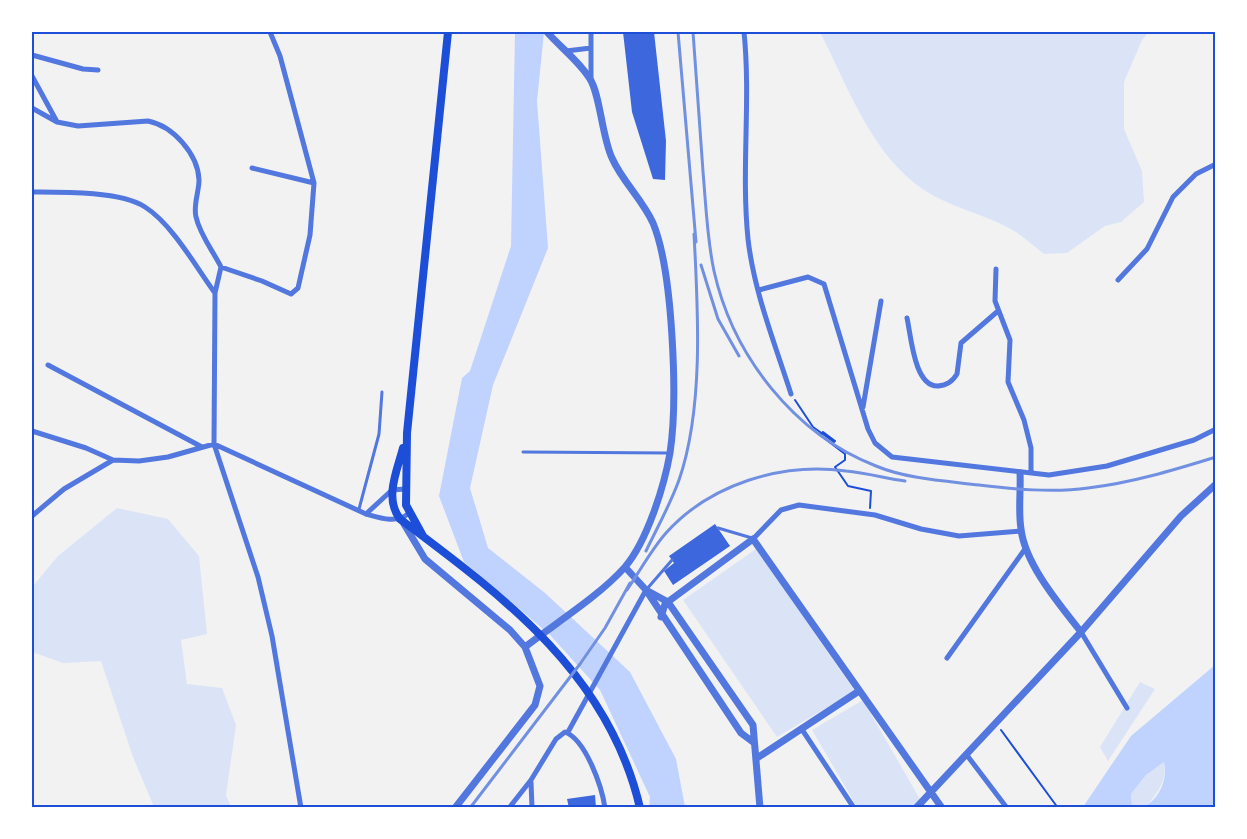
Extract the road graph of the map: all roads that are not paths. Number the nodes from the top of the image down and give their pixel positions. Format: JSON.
{"nodes":[{"id":1,"x":270,"y":32,"type":"edge"},
{"id":2,"x":448,"y":32,"type":"edge"},
{"id":3,"x":547,"y":32,"type":"edge"},
{"id":4,"x":591,"y":32,"type":"edge"},
{"id":5,"x":744,"y":32,"type":"edge"},
{"id":6,"x":591,"y":48,"type":"junction"},
{"id":7,"x":563,"y":50,"type":"junction"},
{"id":8,"x":32,"y":55,"type":"edge"},
{"id":9,"x":98,"y":70,"type":"dead end"},
{"id":10,"x":32,"y":76,"type":"edge"},
{"id":11,"x":591,"y":80,"type":"junction"},
{"id":12,"x":32,"y":108,"type":"edge"},
{"id":13,"x":57,"y":122,"type":"junction"},
{"id":14,"x":1215,"y":164,"type":"edge"},
{"id":15,"x":252,"y":168,"type":"dead end"},
{"id":16,"x":314,"y":183,"type":"junction"},
{"id":17,"x":32,"y":192,"type":"edge"},
{"id":18,"x":221,"y":267,"type":"junction"},
{"id":19,"x":996,"y":268,"type":"dead end"},
{"id":20,"x":1118,"y":280,"type":"dead end"},
{"id":21,"x":759,"y":290,"type":"junction"},
{"id":22,"x":215,"y":293,"type":"junction"},
{"id":23,"x":881,"y":301,"type":"dead end"},
{"id":24,"x":998,"y":311,"type":"junction"},
{"id":25,"x":907,"y":318,"type":"dead end"},
{"id":26,"x":48,"y":365,"type":"dead end"},
{"id":27,"x":382,"y":392,"type":"dead end"},
{"id":28,"x":791,"y":394,"type":"road end"},
{"id":29,"x":863,"y":409,"type":"junction"},
{"id":30,"x":1215,"y":429,"type":"edge"},
{"id":31,"x":32,"y":431,"type":"edge"},
{"id":32,"x":407,"y":433,"type":"junction"},
{"id":33,"x":214,"y":444,"type":"junction"},
{"id":34,"x":202,"y":447,"type":"junction"},
{"id":35,"x":523,"y":452,"type":"dead end"},
{"id":36,"x":670,"y":453,"type":"junction"},
{"id":37,"x":113,"y":460,"type":"junction"},
{"id":38,"x":1031,"y":473,"type":"junction"},
{"id":39,"x":1020,"y":476,"type":"junction"},
{"id":40,"x":1215,"y":484,"type":"edge"},
{"id":41,"x":405,"y":489,"type":"junction"},
{"id":42,"x":392,"y":490,"type":"junction"},
{"id":43,"x":359,"y":511,"type":"junction"},
{"id":44,"x":410,"y":513,"type":"junction"},
{"id":45,"x":366,"y":514,"type":"junction"},
{"id":46,"x":32,"y":516,"type":"edge"},
{"id":47,"x":402,"y":520,"type":"junction"},
{"id":48,"x":718,"y":528,"type":"dead end"},
{"id":49,"x":1020,"y":528,"type":"junction"},
{"id":50,"x":426,"y":538,"type":"junction"},
{"id":51,"x":753,"y":539,"type":"junction"},
{"id":52,"x":1025,"y":549,"type":"junction"},
{"id":53,"x":672,"y":560,"type":"dead end"},
{"id":54,"x":625,"y":567,"type":"junction"},
{"id":55,"x":646,"y":590,"type":"junction"},
{"id":56,"x":668,"y":602,"type":"junction"},
{"id":57,"x":661,"y":617,"type":"junction"},
{"id":58,"x":1081,"y":632,"type":"junction"},
{"id":59,"x":525,"y":647,"type":"junction"},
{"id":60,"x":947,"y":658,"type":"dead end"},
{"id":61,"x":859,"y":691,"type":"junction"},
{"id":62,"x":1127,"y":708,"type":"dead end"},
{"id":63,"x":801,"y":728,"type":"junction"},
{"id":64,"x":568,"y":732,"type":"junction"},
{"id":65,"x":753,"y":742,"type":"junction"},
{"id":66,"x":966,"y":754,"type":"junction"},
{"id":67,"x":757,"y":758,"type":"junction"},
{"id":68,"x":531,"y":780,"type":"junction"},
{"id":69,"x":932,"y":792,"type":"junction"},
{"id":70,"x":516,"y":799,"type":"junction"},
{"id":71,"x":532,"y":804,"type":"edge"},
{"id":72,"x":301,"y":807,"type":"edge"},
{"id":73,"x":455,"y":807,"type":"edge"},
{"id":74,"x":509,"y":807,"type":"edge"},
{"id":75,"x":605,"y":807,"type":"edge"},
{"id":76,"x":640,"y":807,"type":"edge"},
{"id":77,"x":760,"y":807,"type":"edge"},
{"id":78,"x":854,"y":807,"type":"edge"},
{"id":79,"x":916,"y":807,"type":"edge"},
{"id":80,"x":942,"y":807,"type":"edge"},
{"id":81,"x":1006,"y":807,"type":"edge"}],
"edges":[{"from":1,"to":16,"type":"street"},
{"from":2,"to":32,"type":"main road"},
{"from":3,"to":7,"type":"street"},
{"from":4,"to":6,"type":"street"},
{"from":5,"to":21,"type":"street"},
{"from":6,"to":7,"type":"street"},
{"from":6,"to":11,"type":"street"},
{"from":7,"to":11,"type":"street"},
{"from":8,"to":9,"type":"street"},
{"from":10,"to":13,"type":"street"},
{"from":11,"to":36,"type":"street"},
{"from":12,"to":13,"type":"street"},
{"from":13,"to":18,"type":"street"},
{"from":14,"to":20,"type":"street"},
{"from":15,"to":16,"type":"street"},
{"from":16,"to":18,"type":"street"},
{"from":17,"to":22,"type":"street"},
{"from":18,"to":22,"type":"street"},
{"from":19,"to":24,"type":"street"},
{"from":21,"to":28,"type":"street"},
{"from":21,"to":29,"type":"street"},
{"from":22,"to":33,"type":"street"},
{"from":23,"to":29,"type":"street"},
{"from":24,"to":25,"type":"street"},
{"from":24,"to":38,"type":"street"},
{"from":26,"to":34,"type":"street"},
{"from":27,"to":43,"type":"lane"},
{"from":29,"to":39,"type":"street"},
{"from":30,"to":38,"type":"street"},
{"from":31,"to":37,"type":"street"},
{"from":32,"to":41,"type":"main road"},
{"from":32,"to":42,"type":"main road"},
{"from":33,"to":34,"type":"street"},
{"from":33,"to":43,"type":"street"},
{"from":33,"to":72,"type":"street"},
{"from":34,"to":37,"type":"street"},
{"from":35,"to":36,"type":"lane"},
{"from":36,"to":54,"type":"street"},
{"from":37,"to":46,"type":"street"},
{"from":38,"to":39,"type":"street"},
{"from":39,"to":49,"type":"street"},
{"from":40,"to":58,"type":"street"},
{"from":41,"to":42,"type":"street"},
{"from":41,"to":44,"type":"main road"},
{"from":42,"to":45,"type":"street"},
{"from":42,"to":47,"type":"main road"},
{"from":43,"to":45,"type":"street"},
{"from":44,"to":47,"type":"street"},
{"from":44,"to":50,"type":"main road"},
{"from":45,"to":47,"type":"street"},
{"from":47,"to":50,"type":"main road"},
{"from":47,"to":59,"type":"street"},
{"from":48,"to":51,"type":"lane"},
{"from":49,"to":51,"type":"street"},
{"from":49,"to":52,"type":"street"},
{"from":50,"to":76,"type":"main road"},
{"from":51,"to":56,"type":"street"},
{"from":51,"to":61,"type":"street"},
{"from":52,"to":58,"type":"street"},
{"from":52,"to":60,"type":"street"},
{"from":53,"to":55,"type":"lane"},
{"from":54,"to":55,"type":"street"},
{"from":54,"to":59,"type":"street"},
{"from":55,"to":56,"type":"street"},
{"from":55,"to":57,"type":"street"},
{"from":55,"to":64,"type":"street"},
{"from":56,"to":57,"type":"street"},
{"from":56,"to":65,"type":"street"},
{"from":57,"to":65,"type":"street"},
{"from":58,"to":62,"type":"street"},
{"from":58,"to":66,"type":"street"},
{"from":59,"to":73,"type":"street"},
{"from":61,"to":63,"type":"street"},
{"from":61,"to":69,"type":"street"},
{"from":63,"to":67,"type":"street"},
{"from":63,"to":78,"type":"street"},
{"from":64,"to":68,"type":"street"},
{"from":64,"to":75,"type":"street"},
{"from":65,"to":67,"type":"street"},
{"from":66,"to":69,"type":"street"},
{"from":66,"to":81,"type":"street"},
{"from":67,"to":77,"type":"street"},
{"from":68,"to":70,"type":"street"},
{"from":68,"to":71,"type":"street"},
{"from":69,"to":79,"type":"street"},
{"from":69,"to":80,"type":"street"},
{"from":70,"to":71,"type":"street"},
{"from":70,"to":74,"type":"street"}]}
